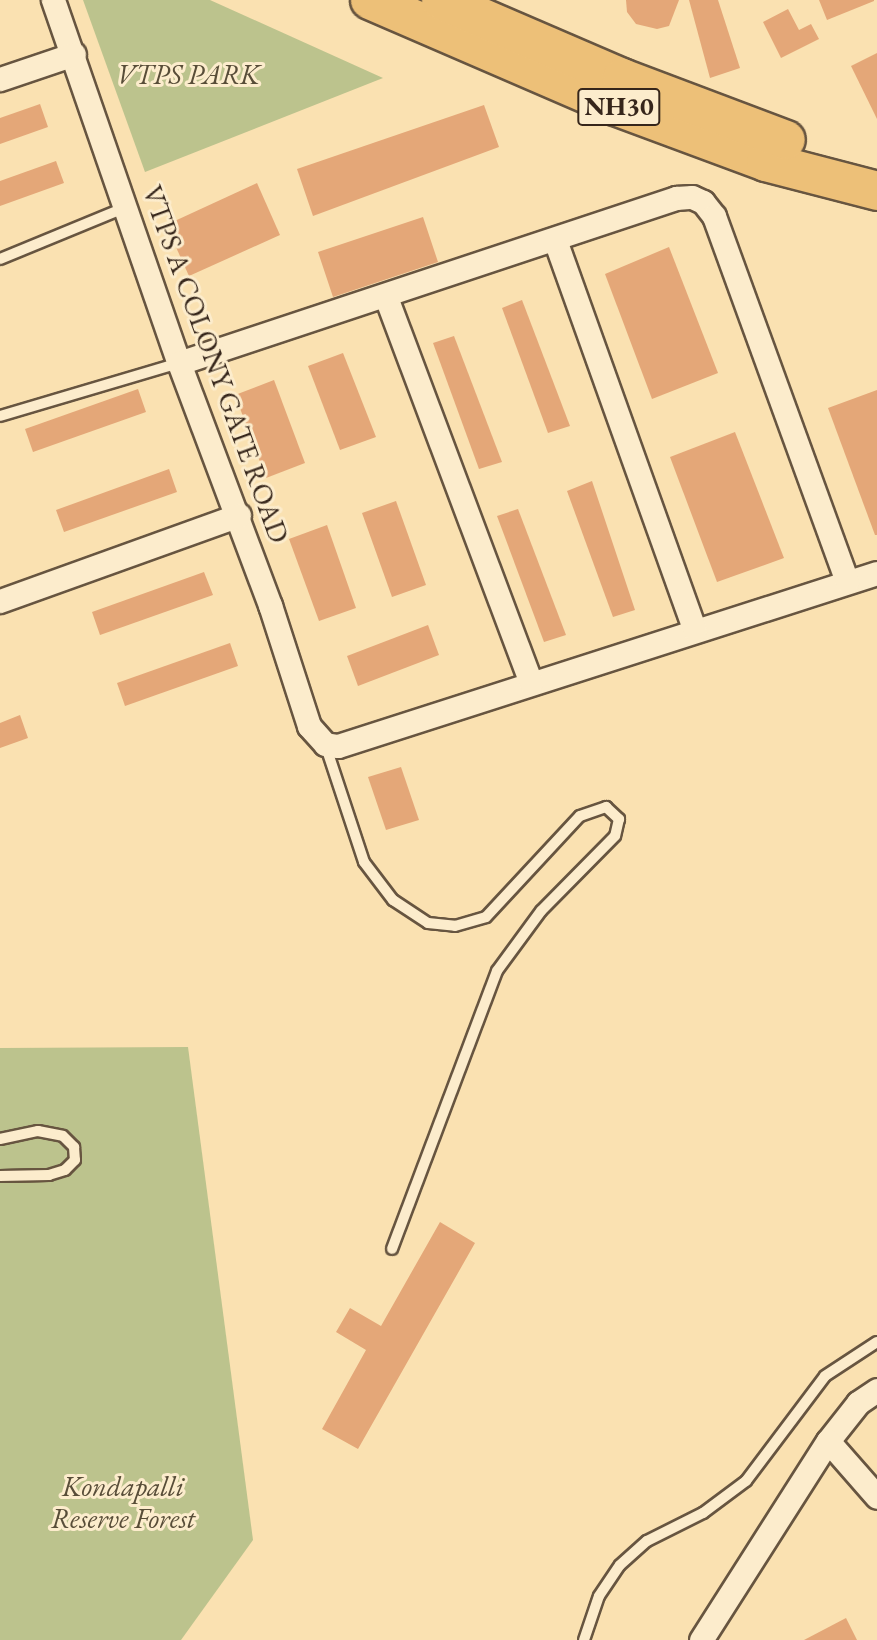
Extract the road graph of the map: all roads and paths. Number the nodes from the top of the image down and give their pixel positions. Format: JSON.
{"nodes":[{"id":1,"x":54,"y":0,"type":"edge"},
{"id":2,"x":370,"y":0,"type":"edge"},
{"id":3,"x":440,"y":0,"type":"edge"},
{"id":4,"x":74,"y":54,"type":"junction"},
{"id":5,"x":0,"y":79,"type":"edge"},
{"id":6,"x":877,"y":163,"type":"edge"},
{"id":7,"x":877,"y":191,"type":"edge"},
{"id":8,"x":128,"y":206,"type":"junction"},
{"id":9,"x":555,"y":240,"type":"junction"},
{"id":10,"x":0,"y":259,"type":"edge"},
{"id":11,"x":386,"y":297,"type":"junction"},
{"id":12,"x":179,"y":363,"type":"junction"},
{"id":13,"x":0,"y":416,"type":"edge"},
{"id":14,"x":239,"y":516,"type":"junction"},
{"id":15,"x":877,"y":573,"type":"edge"},
{"id":16,"x":847,"y":582,"type":"junction"},
{"id":17,"x":0,"y":601,"type":"edge"},
{"id":18,"x":695,"y":630,"type":"junction"},
{"id":19,"x":531,"y":682,"type":"junction"},
{"id":20,"x":325,"y":744,"type":"junction"},
{"id":21,"x":0,"y":1139,"type":"edge"},
{"id":22,"x":0,"y":1175,"type":"edge"},
{"id":23,"x":392,"y":1249,"type":"dead end"},
{"id":24,"x":877,"y":1342,"type":"edge"},
{"id":25,"x":877,"y":1390,"type":"edge"},
{"id":26,"x":828,"y":1441,"type":"junction"},
{"id":27,"x":877,"y":1497,"type":"edge"},
{"id":28,"x":584,"y":1640,"type":"edge"},
{"id":29,"x":702,"y":1640,"type":"edge"}],
"edges":[{"from":1,"to":4,"type":"street","name":"VTPS A COLONY GATE ROAD"},
{"from":2,"to":7,"type":"highway","number":"NH30"},
{"from":3,"to":6,"type":"highway","number":"NH30"},
{"from":4,"to":5,"type":"street"},
{"from":4,"to":8,"type":"street","name":"VTPS A COLONY GATE ROAD"},
{"from":8,"to":10,"type":"lane"},
{"from":8,"to":12,"type":"street","name":"VTPS A COLONY GATE ROAD"},
{"from":9,"to":11,"type":"street"},
{"from":9,"to":16,"type":"street"},
{"from":9,"to":18,"type":"street"},
{"from":11,"to":12,"type":"street"},
{"from":11,"to":19,"type":"street"},
{"from":12,"to":13,"type":"lane"},
{"from":12,"to":14,"type":"street","name":"VTPS A COLONY GATE ROAD"},
{"from":14,"to":17,"type":"street"},
{"from":14,"to":20,"type":"street","name":"VTPS A COLONY GATE ROAD"},
{"from":15,"to":16,"type":"street"},
{"from":16,"to":18,"type":"street"},
{"from":18,"to":19,"type":"street"},
{"from":19,"to":20,"type":"street"},
{"from":20,"to":23,"type":"lane"},
{"from":21,"to":22,"type":"lane"},
{"from":24,"to":28,"type":"lane"},
{"from":25,"to":26,"type":"street"},
{"from":26,"to":27,"type":"street"},
{"from":26,"to":29,"type":"street"}]}
